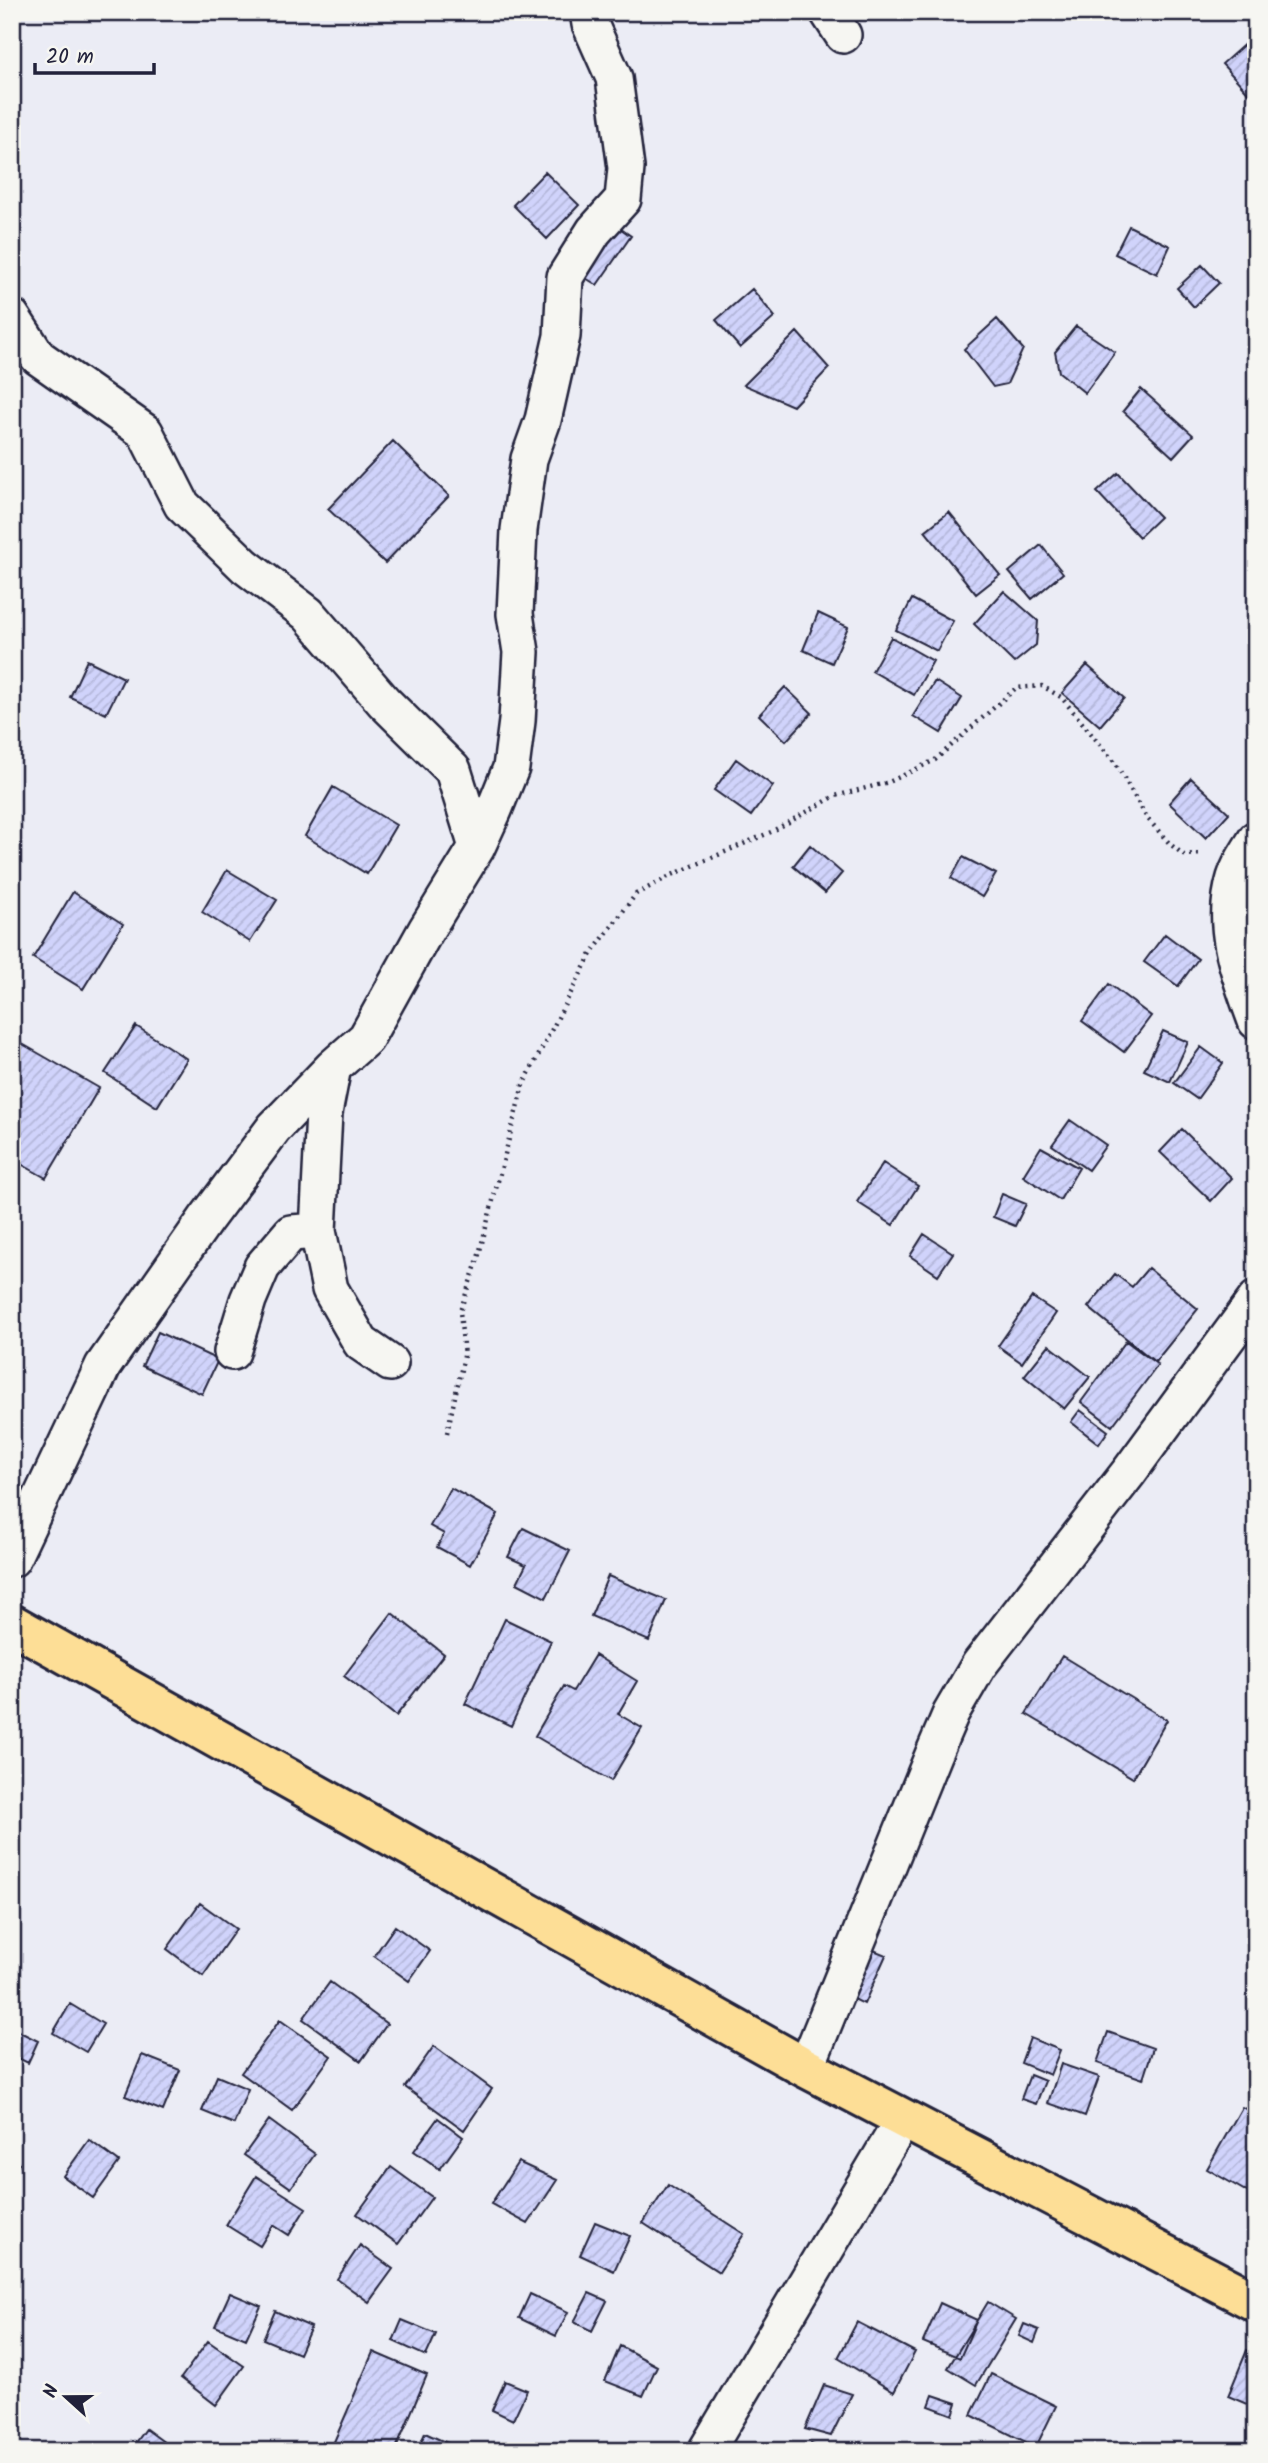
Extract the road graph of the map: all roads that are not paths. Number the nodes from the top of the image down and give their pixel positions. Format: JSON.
{"nodes":[{"id":1,"x":588,"y":12,"type":"edge"},
{"id":2,"x":12,"y":317,"type":"edge"},
{"id":3,"x":1256,"y":839,"type":"edge"},
{"id":4,"x":477,"y":847,"type":"junction"},
{"id":5,"x":1256,"y":1021,"type":"edge"},
{"id":6,"x":333,"y":1067,"type":"junction"},
{"id":7,"x":318,"y":1231,"type":"junction"},
{"id":8,"x":1256,"y":1299,"type":"edge"},
{"id":9,"x":232,"y":1352,"type":"dead end"},
{"id":10,"x":390,"y":1363,"type":"dead end"},
{"id":11,"x":12,"y":1559,"type":"edge"},
{"id":12,"x":12,"y":1624,"type":"edge"},
{"id":13,"x":806,"y":2068,"type":"junction"},
{"id":14,"x":904,"y":2119,"type":"junction"},
{"id":15,"x":1256,"y":2302,"type":"edge"},
{"id":16,"x":706,"y":2451,"type":"edge"}],
"edges":[{"from":1,"to":4,"type":"street"},
{"from":2,"to":4,"type":"street"},
{"from":3,"to":5,"type":"street"},
{"from":4,"to":6,"type":"street"},
{"from":6,"to":7,"type":"street"},
{"from":6,"to":11,"type":"street"},
{"from":7,"to":9,"type":"street"},
{"from":7,"to":10,"type":"street"},
{"from":8,"to":13,"type":"street"},
{"from":12,"to":13,"type":"main road"},
{"from":13,"to":14,"type":"main road"},
{"from":14,"to":15,"type":"main road"},
{"from":14,"to":16,"type":"street"}]}
